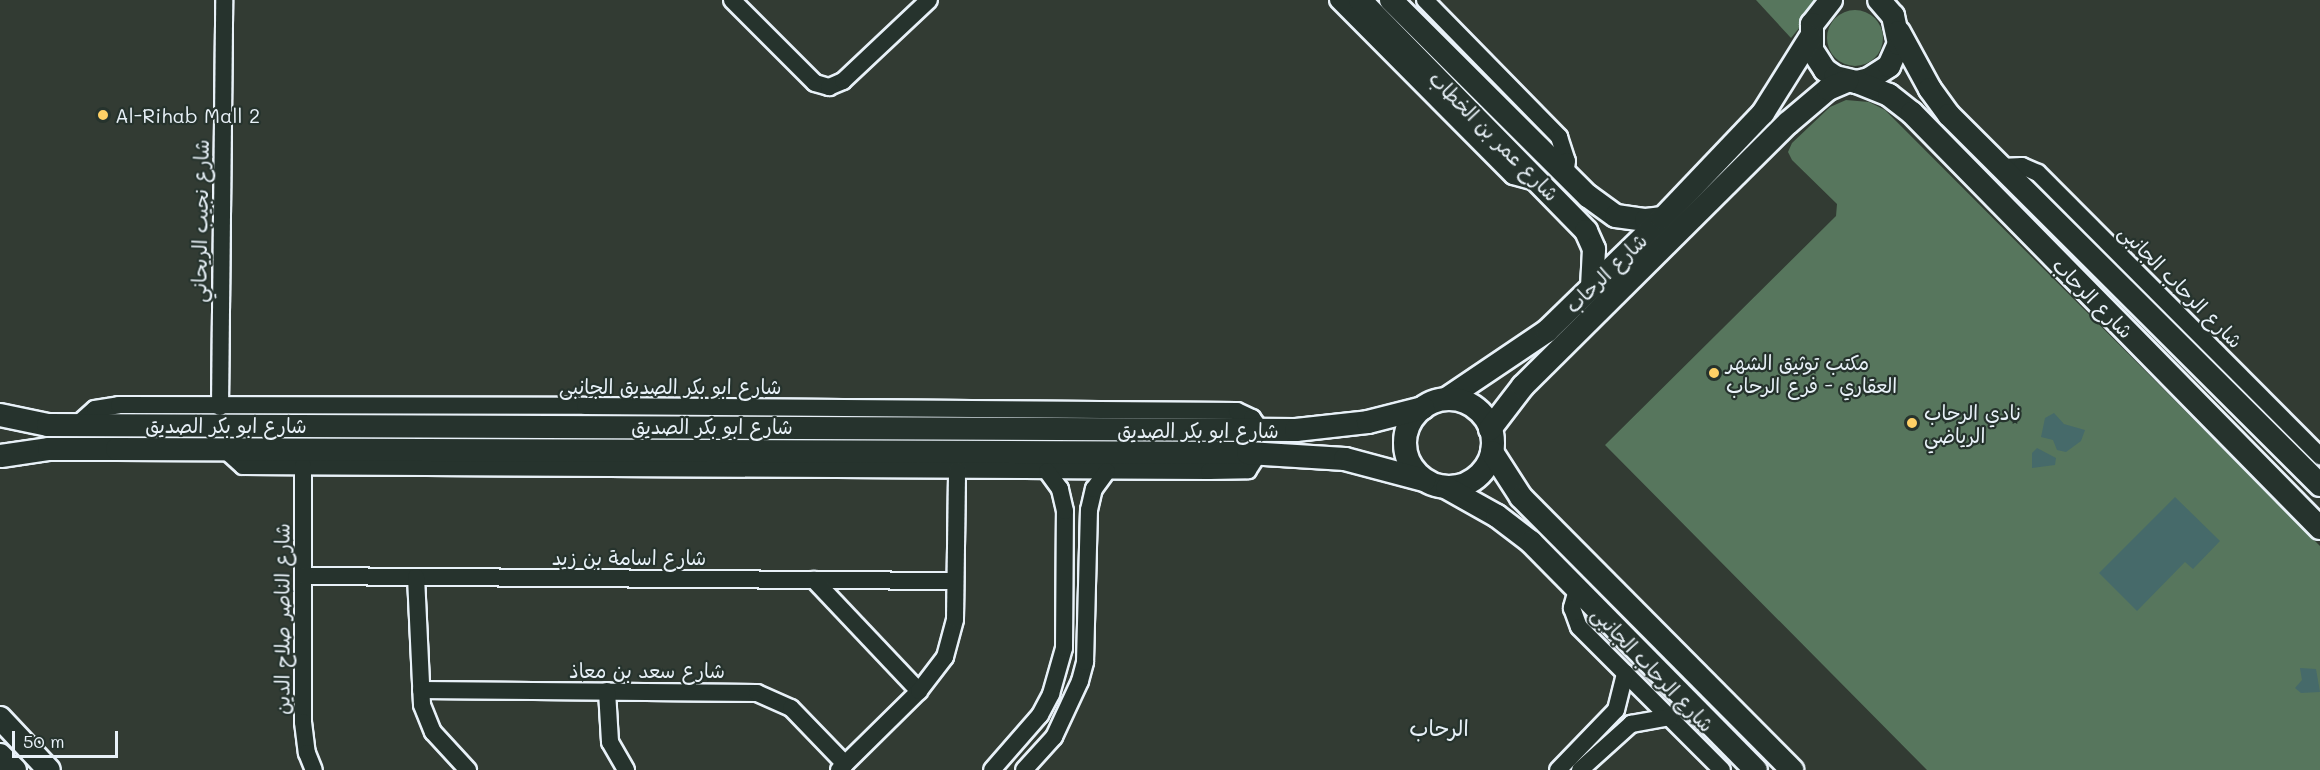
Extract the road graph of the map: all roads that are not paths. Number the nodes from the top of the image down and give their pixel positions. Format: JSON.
{"nodes":[{"id":1,"x":224,"y":0,"type":"edge"},
{"id":2,"x":732,"y":0,"type":"edge"},
{"id":3,"x":929,"y":0,"type":"edge"},
{"id":4,"x":1338,"y":0,"type":"edge"},
{"id":5,"x":1360,"y":0,"type":"edge"},
{"id":6,"x":1391,"y":0,"type":"edge"},
{"id":7,"x":1425,"y":0,"type":"edge"},
{"id":8,"x":1829,"y":1,"type":"edge"},
{"id":9,"x":1884,"y":3,"type":"edge"},
{"id":10,"x":1899,"y":32,"type":"junction"},
{"id":11,"x":1810,"y":38,"type":"junction"},
{"id":12,"x":1852,"y":81,"type":"junction"},
{"id":13,"x":1565,"y":175,"type":"junction"},
{"id":14,"x":1543,"y":185,"type":"junction"},
{"id":15,"x":1663,"y":218,"type":"junction"},
{"id":16,"x":1592,"y":287,"type":"junction"},
{"id":17,"x":1446,"y":399,"type":"junction"},
{"id":18,"x":220,"y":407,"type":"junction"},
{"id":19,"x":1423,"y":408,"type":"junction"},
{"id":20,"x":0,"y":415,"type":"edge"},
{"id":21,"x":78,"y":425,"type":"junction"},
{"id":22,"x":473,"y":425,"type":"junction"},
{"id":23,"x":1490,"y":429,"type":"junction"},
{"id":24,"x":1262,"y":430,"type":"junction"},
{"id":25,"x":473,"y":448,"type":"junction"},
{"id":26,"x":224,"y":449,"type":"junction"},
{"id":27,"x":1492,"y":452,"type":"junction"},
{"id":28,"x":1259,"y":453,"type":"junction"},
{"id":29,"x":0,"y":456,"type":"edge"},
{"id":30,"x":303,"y":466,"type":"junction"},
{"id":31,"x":2317,"y":467,"type":"edge"},
{"id":32,"x":957,"y":470,"type":"junction"},
{"id":33,"x":1047,"y":471,"type":"junction"},
{"id":34,"x":1107,"y":471,"type":"junction"},
{"id":35,"x":1424,"y":480,"type":"junction"},
{"id":36,"x":1447,"y":488,"type":"junction"},
{"id":37,"x":2320,"y":528,"type":"edge"},
{"id":38,"x":303,"y":576,"type":"junction"},
{"id":39,"x":416,"y":577,"type":"junction"},
{"id":40,"x":814,"y":580,"type":"junction"},
{"id":41,"x":955,"y":581,"type":"junction"},
{"id":42,"x":1577,"y":590,"type":"junction"},
{"id":43,"x":1625,"y":673,"type":"junction"},
{"id":44,"x":421,"y":690,"type":"junction"},
{"id":45,"x":607,"y":691,"type":"junction"},
{"id":46,"x":919,"y":691,"type":"junction"},
{"id":47,"x":1669,"y":717,"type":"junction"},
{"id":48,"x":0,"y":718,"type":"edge"},
{"id":49,"x":0,"y":755,"type":"edge"},
{"id":50,"x":842,"y":767,"type":"edge"},
{"id":51,"x":15,"y":770,"type":"edge"},
{"id":52,"x":49,"y":770,"type":"edge"},
{"id":53,"x":314,"y":770,"type":"edge"},
{"id":54,"x":468,"y":770,"type":"edge"},
{"id":55,"x":626,"y":770,"type":"edge"},
{"id":56,"x":992,"y":770,"type":"edge"},
{"id":57,"x":1024,"y":770,"type":"edge"},
{"id":58,"x":1558,"y":770,"type":"edge"},
{"id":59,"x":1580,"y":770,"type":"edge"},
{"id":60,"x":1722,"y":770,"type":"edge"},
{"id":61,"x":1756,"y":770,"type":"edge"},
{"id":62,"x":1792,"y":770,"type":"edge"}],
"edges":[{"from":1,"to":18,"type":"street","name":"شارع نجيب الريحاني"},
{"from":2,"to":3,"type":"street"},
{"from":4,"to":14,"type":"street"},
{"from":5,"to":14,"type":"street","name":"شارع عمر بن الخطاب"},
{"from":6,"to":13,"type":"street","name":"شارع عمر بن الخطاب"},
{"from":7,"to":13,"type":"street"},
{"from":8,"to":11,"type":"street","name":"شارع الرحاب"},
{"from":9,"to":10,"type":"street","name":"شارع الرحاب"},
{"from":10,"to":12,"type":"street"},
{"from":10,"to":31,"type":"street","name":"شارع الرحاب"},
{"from":11,"to":12,"type":"street"},
{"from":11,"to":15,"type":"street","name":"شارع الرحاب"},
{"from":12,"to":23,"type":"street","name":"شارع الرحاب"},
{"from":12,"to":37,"type":"street","name":"شارع الرحاب"},
{"from":13,"to":15,"type":"street","name":"شارع عمر بن الخطاب"},
{"from":14,"to":16,"type":"street","name":"شارع عمر بن الخطاب"},
{"from":15,"to":16,"type":"street","name":"شارع الرحاب"},
{"from":16,"to":17,"type":"street","name":"شارع الرحاب"},
{"from":17,"to":19,"type":"street"},
{"from":17,"to":23,"type":"street"},
{"from":18,"to":21,"type":"street","name":"شارع ابو بكر الصديق الجانبى"},
{"from":18,"to":24,"type":"street","name":"شارع ابو بكر الصديق الجانبى"},
{"from":19,"to":24,"type":"street","name":"شارع ابو بكر الصديق"},
{"from":19,"to":35,"type":"street"},
{"from":20,"to":21,"type":"street","name":"شارع ابو بكر الصديق"},
{"from":20,"to":29,"type":"street"},
{"from":21,"to":22,"type":"street","name":"شارع ابو بكر الصديق"},
{"from":22,"to":24,"type":"street","name":"شارع ابو بكر الصديق"},
{"from":22,"to":25,"type":"street"},
{"from":23,"to":27,"type":"street"},
{"from":25,"to":26,"type":"street","name":"شارع ابو بكر الصديق"},
{"from":25,"to":28,"type":"street","name":"شارع ابو بكر الصديق"},
{"from":26,"to":29,"type":"street","name":"شارع ابو بكر الصديق"},
{"from":26,"to":30,"type":"street"},
{"from":27,"to":36,"type":"street"},
{"from":27,"to":62,"type":"street"},
{"from":28,"to":34,"type":"street"},
{"from":28,"to":35,"type":"street","name":"شارع ابو بكر الصديق"},
{"from":30,"to":32,"type":"street"},
{"from":30,"to":38,"type":"street","name":"شارع الناصر صلاح الدين"},
{"from":32,"to":33,"type":"street"},
{"from":32,"to":41,"type":"street"},
{"from":33,"to":34,"type":"street"},
{"from":33,"to":56,"type":"street"},
{"from":34,"to":57,"type":"street"},
{"from":35,"to":36,"type":"street"},
{"from":36,"to":42,"type":"street"},
{"from":38,"to":39,"type":"street","name":"شارع اسامة بن زيد"},
{"from":38,"to":53,"type":"street","name":"شارع الناصر صلاح الدين"},
{"from":39,"to":40,"type":"street","name":"شارع اسامة بن زيد"},
{"from":39,"to":44,"type":"street"},
{"from":40,"to":41,"type":"street","name":"شارع اسامة بن زيد"},
{"from":40,"to":46,"type":"street"},
{"from":41,"to":46,"type":"street"},
{"from":42,"to":43,"type":"street","name":"شارع الرحاب الجانبى"},
{"from":42,"to":61,"type":"street"},
{"from":43,"to":47,"type":"street","name":"شارع الرحاب الجانبى"},
{"from":43,"to":58,"type":"street"},
{"from":44,"to":45,"type":"street","name":"شارع سعد بن معاذ"},
{"from":44,"to":54,"type":"street"},
{"from":45,"to":50,"type":"street","name":"شارع سعد بن معاذ"},
{"from":45,"to":55,"type":"street"},
{"from":46,"to":50,"type":"street"},
{"from":47,"to":59,"type":"street"},
{"from":47,"to":60,"type":"street","name":"شارع الرحاب الجانبى"},
{"from":48,"to":52,"type":"street"},
{"from":49,"to":51,"type":"street"}]}
